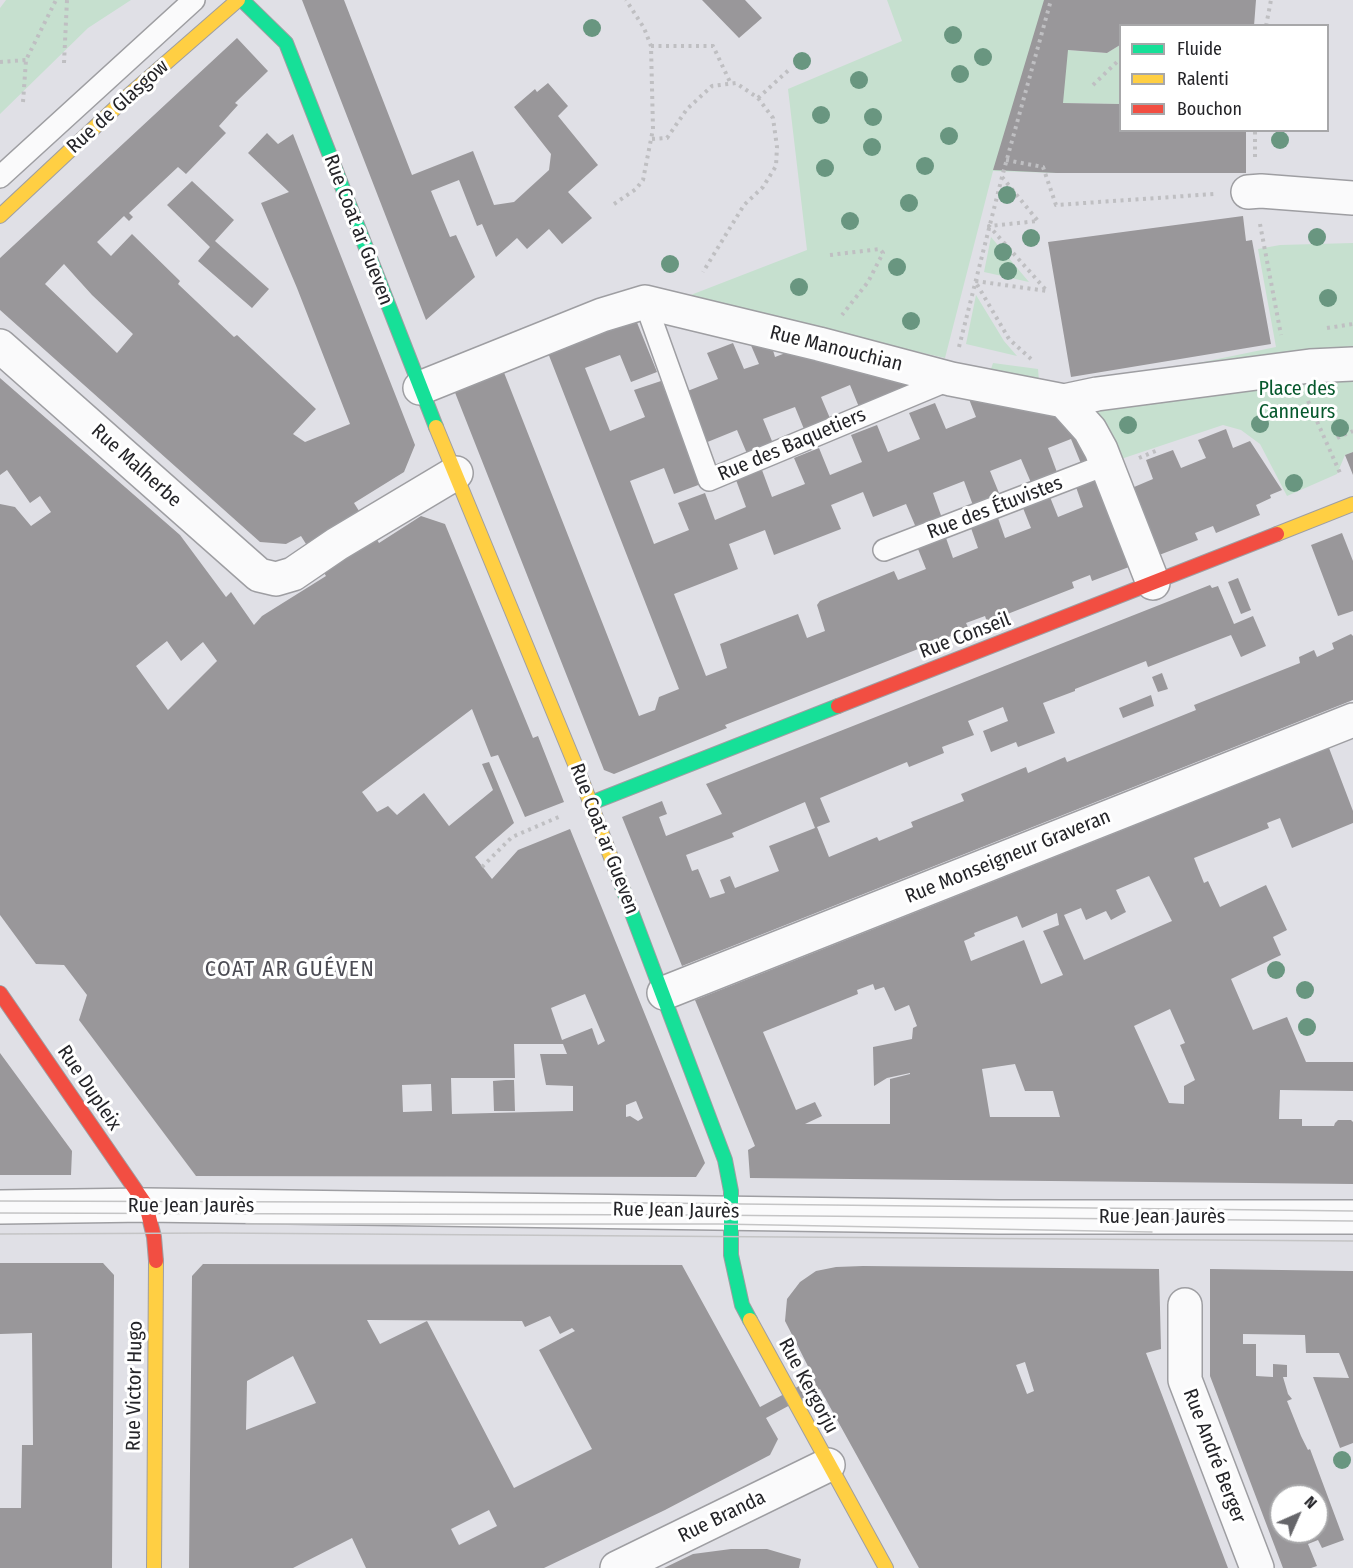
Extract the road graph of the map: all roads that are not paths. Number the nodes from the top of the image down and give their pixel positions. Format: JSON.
{"nodes":[{"id":1,"x":194,"y":0,"type":"edge"},
{"id":2,"x":240,"y":0,"type":"edge"},
{"id":3,"x":0,"y":177,"type":"edge"},
{"id":4,"x":1248,"y":192,"type":"road end"},
{"id":5,"x":1353,"y":198,"type":"edge"},
{"id":6,"x":0,"y":216,"type":"edge"},
{"id":7,"x":645,"y":302,"type":"junction"},
{"id":8,"x":0,"y":346,"type":"edge"},
{"id":9,"x":1353,"y":364,"type":"edge"},
{"id":10,"x":954,"y":366,"type":"junction"},
{"id":11,"x":420,"y":388,"type":"junction"},
{"id":12,"x":1064,"y":401,"type":"junction"},
{"id":13,"x":1106,"y":465,"type":"junction"},
{"id":14,"x":456,"y":473,"type":"junction"},
{"id":15,"x":1353,"y":504,"type":"edge"},
{"id":16,"x":884,"y":550,"type":"dead end"},
{"id":17,"x":1153,"y":583,"type":"junction"},
{"id":18,"x":1353,"y":720,"type":"edge"},
{"id":19,"x":591,"y":803,"type":"junction"},
{"id":20,"x":0,"y":993,"type":"edge"},
{"id":21,"x":664,"y":993,"type":"junction"},
{"id":22,"x":146,"y":1205,"type":"junction"},
{"id":23,"x":0,"y":1208,"type":"edge"},
{"id":24,"x":731,"y":1212,"type":"junction"},
{"id":25,"x":1353,"y":1217,"type":"edge"},
{"id":26,"x":1185,"y":1305,"type":"dead end"},
{"id":27,"x":828,"y":1465,"type":"junction"},
{"id":28,"x":154,"y":1568,"type":"edge"},
{"id":29,"x":617,"y":1568,"type":"edge"},
{"id":30,"x":886,"y":1568,"type":"edge"},
{"id":31,"x":1257,"y":1568,"type":"edge"}],
"edges":[{"from":1,"to":3,"type":"lane","name":"Rue de Glasgow"},
{"from":2,"to":6,"type":"street","name":"Rue de Glasgow"},
{"from":2,"to":11,"type":"street","name":"Rue Coat ar Gueven"},
{"from":4,"to":5,"type":"street"},
{"from":7,"to":10,"type":"street","name":"Rue Manouchian"},
{"from":7,"to":10,"type":"lane","name":"Rue des Baquetiers"},
{"from":7,"to":11,"type":"street"},
{"from":8,"to":14,"type":"street","name":"Rue Malherbe"},
{"from":9,"to":12,"type":"street"},
{"from":10,"to":12,"type":"street","name":"Rue Manouchian"},
{"from":11,"to":14,"type":"street","name":"Rue Coat ar Gueven"},
{"from":12,"to":13,"type":"street"},
{"from":13,"to":16,"type":"lane","name":"Rue des Étuvistes"},
{"from":13,"to":17,"type":"street"},
{"from":14,"to":19,"type":"street","name":"Rue Coat ar Gueven"},
{"from":15,"to":17,"type":"street","name":"Rue Conseil"},
{"from":17,"to":19,"type":"street","name":"Rue Conseil"},
{"from":18,"to":21,"type":"street","name":"Rue Monseigneur Graveran"},
{"from":19,"to":21,"type":"street","name":"Rue Coat ar Gueven"},
{"from":20,"to":22,"type":"street","name":"Rue Dupleix"},
{"from":21,"to":24,"type":"street","name":"Rue Coat ar Gueven"},
{"from":22,"to":23,"type":"street","name":"Rue Jean Jaurès"},
{"from":22,"to":24,"type":"street","name":"Rue Jean Jaurès"},
{"from":22,"to":28,"type":"street","name":"Rue Victor Hugo"},
{"from":24,"to":25,"type":"street","name":"Rue Jean Jaurès"},
{"from":24,"to":27,"type":"street","name":"Rue Kergorju"},
{"from":26,"to":31,"type":"street","name":"Rue André Berger"},
{"from":27,"to":29,"type":"street","name":"Rue Branda"},
{"from":27,"to":30,"type":"street","name":"Rue Kergorju"}]}
